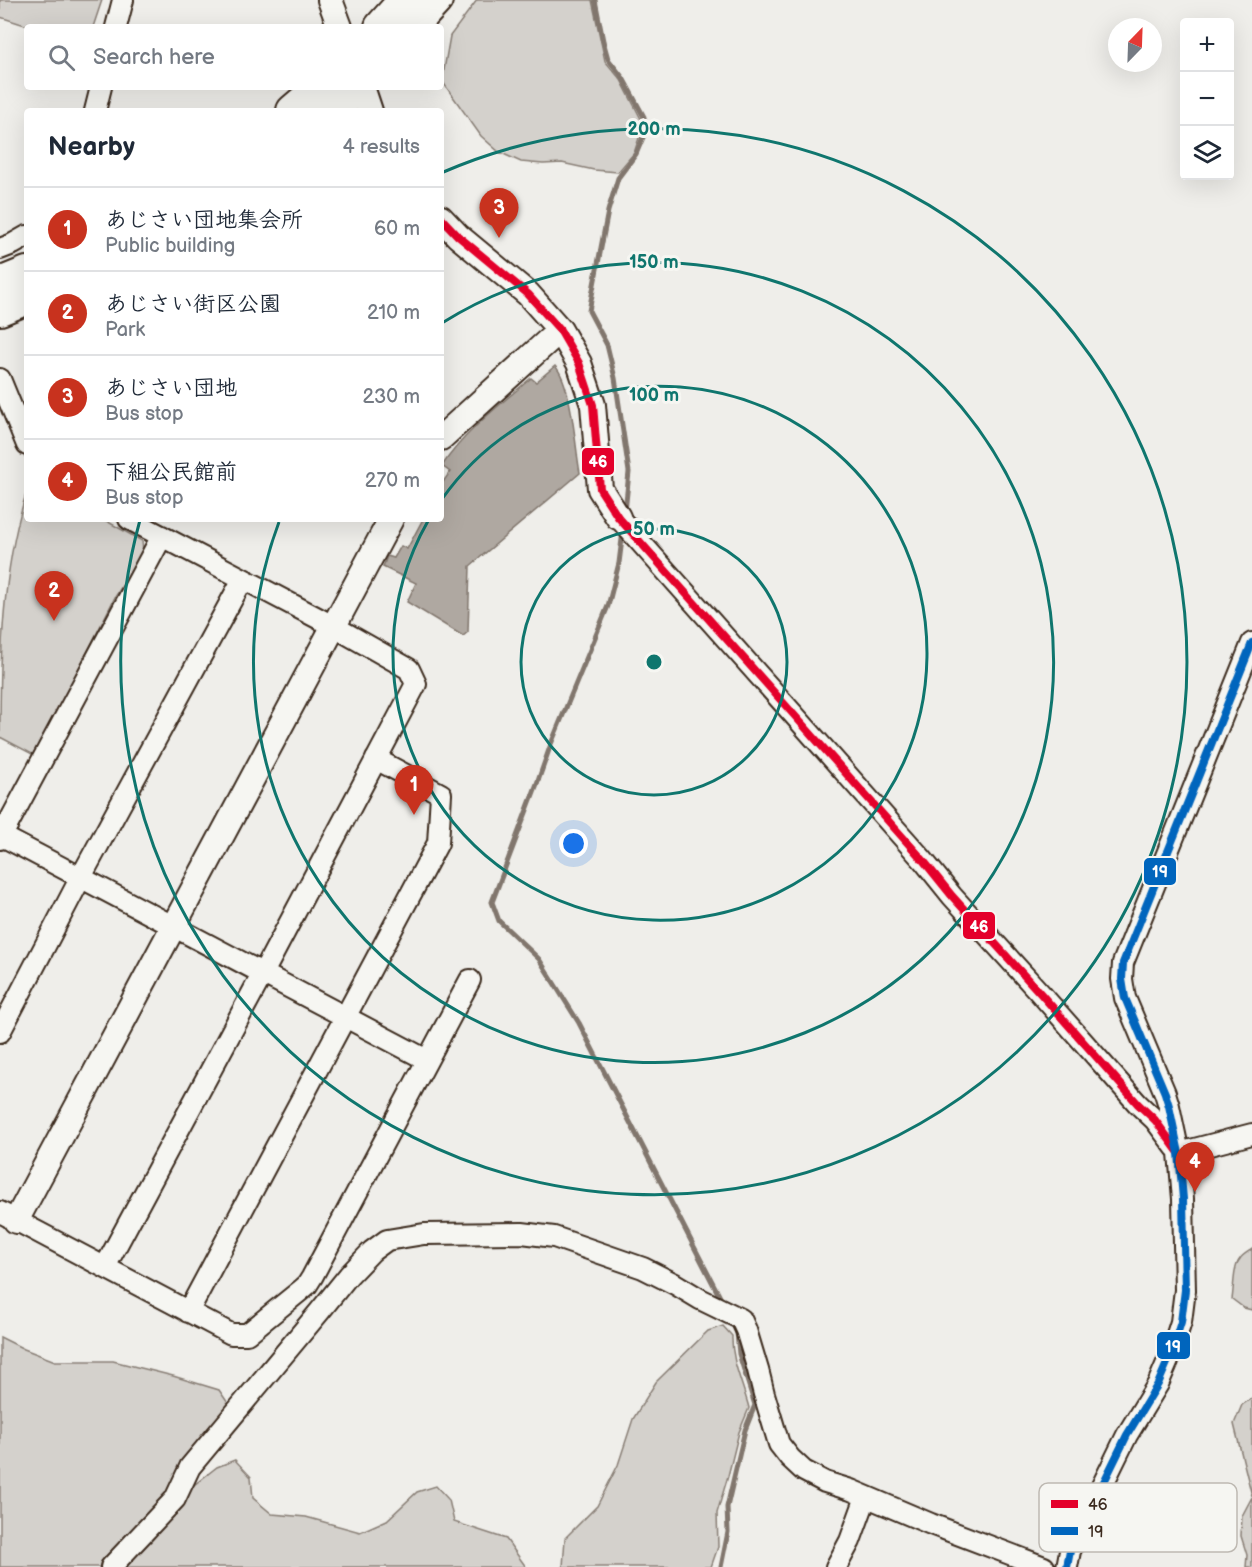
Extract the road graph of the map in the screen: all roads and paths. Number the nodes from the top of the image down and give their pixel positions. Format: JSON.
{"nodes":[{"id":1,"x":123,"y":0,"type":"edge"},
{"id":2,"x":330,"y":0,"type":"edge"},
{"id":3,"x":405,"y":0,"type":"edge"},
{"id":4,"x":436,"y":0,"type":"edge"},
{"id":5,"x":117,"y":24,"type":"edge"},
{"id":6,"x":339,"y":24,"type":"edge"},
{"id":7,"x":384,"y":24,"type":"edge"},
{"id":8,"x":414,"y":24,"type":"edge"},
{"id":9,"x":100,"y":90,"type":"edge"},
{"id":10,"x":318,"y":90,"type":"edge"},
{"id":11,"x":354,"y":90,"type":"edge"},
{"id":12,"x":363,"y":90,"type":"edge"},
{"id":13,"x":96,"y":108,"type":"edge"},
{"id":14,"x":296,"y":108,"type":"edge"},
{"id":15,"x":336,"y":108,"type":"edge"},
{"id":16,"x":369,"y":108,"type":"edge"},
{"id":17,"x":444,"y":221,"type":"edge"},
{"id":18,"x":24,"y":238,"type":"edge"},
{"id":19,"x":0,"y":249,"type":"edge"},
{"id":20,"x":24,"y":274,"type":"edge"},
{"id":21,"x":0,"y":284,"type":"edge"},
{"id":22,"x":24,"y":299,"type":"edge"},
{"id":23,"x":0,"y":309,"type":"edge"},
{"id":24,"x":560,"y":330,"type":"junction"},
{"id":25,"x":0,"y":378,"type":"edge"},
{"id":26,"x":444,"y":435,"type":"edge"},
{"id":27,"x":24,"y":438,"type":"edge"},
{"id":28,"x":135,"y":522,"type":"edge"},
{"id":29,"x":389,"y":522,"type":"edge"},
{"id":30,"x":626,"y":525,"type":"joint"},
{"id":31,"x":162,"y":536,"type":"junction"},
{"id":32,"x":243,"y":579,"type":"junction"},
{"id":33,"x":333,"y":626,"type":"junction"},
{"id":34,"x":1252,"y":643,"type":"edge"},
{"id":35,"x":376,"y":759,"type":"junction"},
{"id":36,"x":1,"y":838,"type":"edge"},
{"id":37,"x":81,"y":877,"type":"junction"},
{"id":38,"x":173,"y":926,"type":"junction"},
{"id":39,"x":263,"y":973,"type":"junction"},
{"id":40,"x":470,"y":980,"type":"dead end"},
{"id":41,"x":345,"y":1016,"type":"junction"},
{"id":42,"x":0,"y":1032,"type":"edge"},
{"id":43,"x":427,"y":1060,"type":"junction"},
{"id":44,"x":1252,"y":1134,"type":"edge"},
{"id":45,"x":1179,"y":1153,"type":"junction"},
{"id":46,"x":8,"y":1216,"type":"edge"},
{"id":47,"x":105,"y":1267,"type":"junction"},
{"id":48,"x":189,"y":1312,"type":"junction"},
{"id":49,"x":1103,"y":1483,"type":"edge"},
{"id":50,"x":866,"y":1497,"type":"junction"},
{"id":51,"x":1070,"y":1552,"type":"edge"},
{"id":52,"x":111,"y":1567,"type":"edge"},
{"id":53,"x":836,"y":1567,"type":"edge"},
{"id":54,"x":1044,"y":1567,"type":"edge"},
{"id":55,"x":1067,"y":1567,"type":"edge"}],
"edges":[{"from":1,"to":5,"type":"street"},
{"from":2,"to":6,"type":"street"},
{"from":3,"to":7,"type":"highway"},
{"from":4,"to":8,"type":"highway"},
{"from":9,"to":13,"type":"street"},
{"from":10,"to":14,"type":"highway"},
{"from":11,"to":15,"type":"highway"},
{"from":12,"to":16,"type":"street"},
{"from":17,"to":24,"type":"street"},
{"from":18,"to":19,"type":"street"},
{"from":20,"to":21,"type":"highway"},
{"from":22,"to":23,"type":"highway"},
{"from":24,"to":26,"type":"street"},
{"from":24,"to":30,"type":"street"},
{"from":25,"to":27,"type":"street"},
{"from":28,"to":31,"type":"street"},
{"from":29,"to":33,"type":"street"},
{"from":30,"to":45,"type":"street"},
{"from":31,"to":32,"type":"street"},
{"from":31,"to":36,"type":"street"},
{"from":32,"to":33,"type":"street"},
{"from":32,"to":37,"type":"street"},
{"from":33,"to":35,"type":"street"},
{"from":33,"to":38,"type":"street"},
{"from":34,"to":45,"type":"street"},
{"from":35,"to":39,"type":"street"},
{"from":35,"to":41,"type":"street"},
{"from":36,"to":37,"type":"street"},
{"from":37,"to":38,"type":"street"},
{"from":37,"to":42,"type":"street"},
{"from":38,"to":39,"type":"street"},
{"from":38,"to":46,"type":"street"},
{"from":39,"to":41,"type":"street"},
{"from":39,"to":47,"type":"street"},
{"from":40,"to":43,"type":"street"},
{"from":41,"to":43,"type":"street"},
{"from":41,"to":48,"type":"street"},
{"from":43,"to":48,"type":"street"},
{"from":44,"to":45,"type":"street"},
{"from":45,"to":49,"type":"street"},
{"from":46,"to":47,"type":"street"},
{"from":47,"to":48,"type":"street"},
{"from":50,"to":52,"type":"street"},
{"from":50,"to":53,"type":"street"},
{"from":50,"to":54,"type":"street"},
{"from":51,"to":55,"type":"street"}]}
